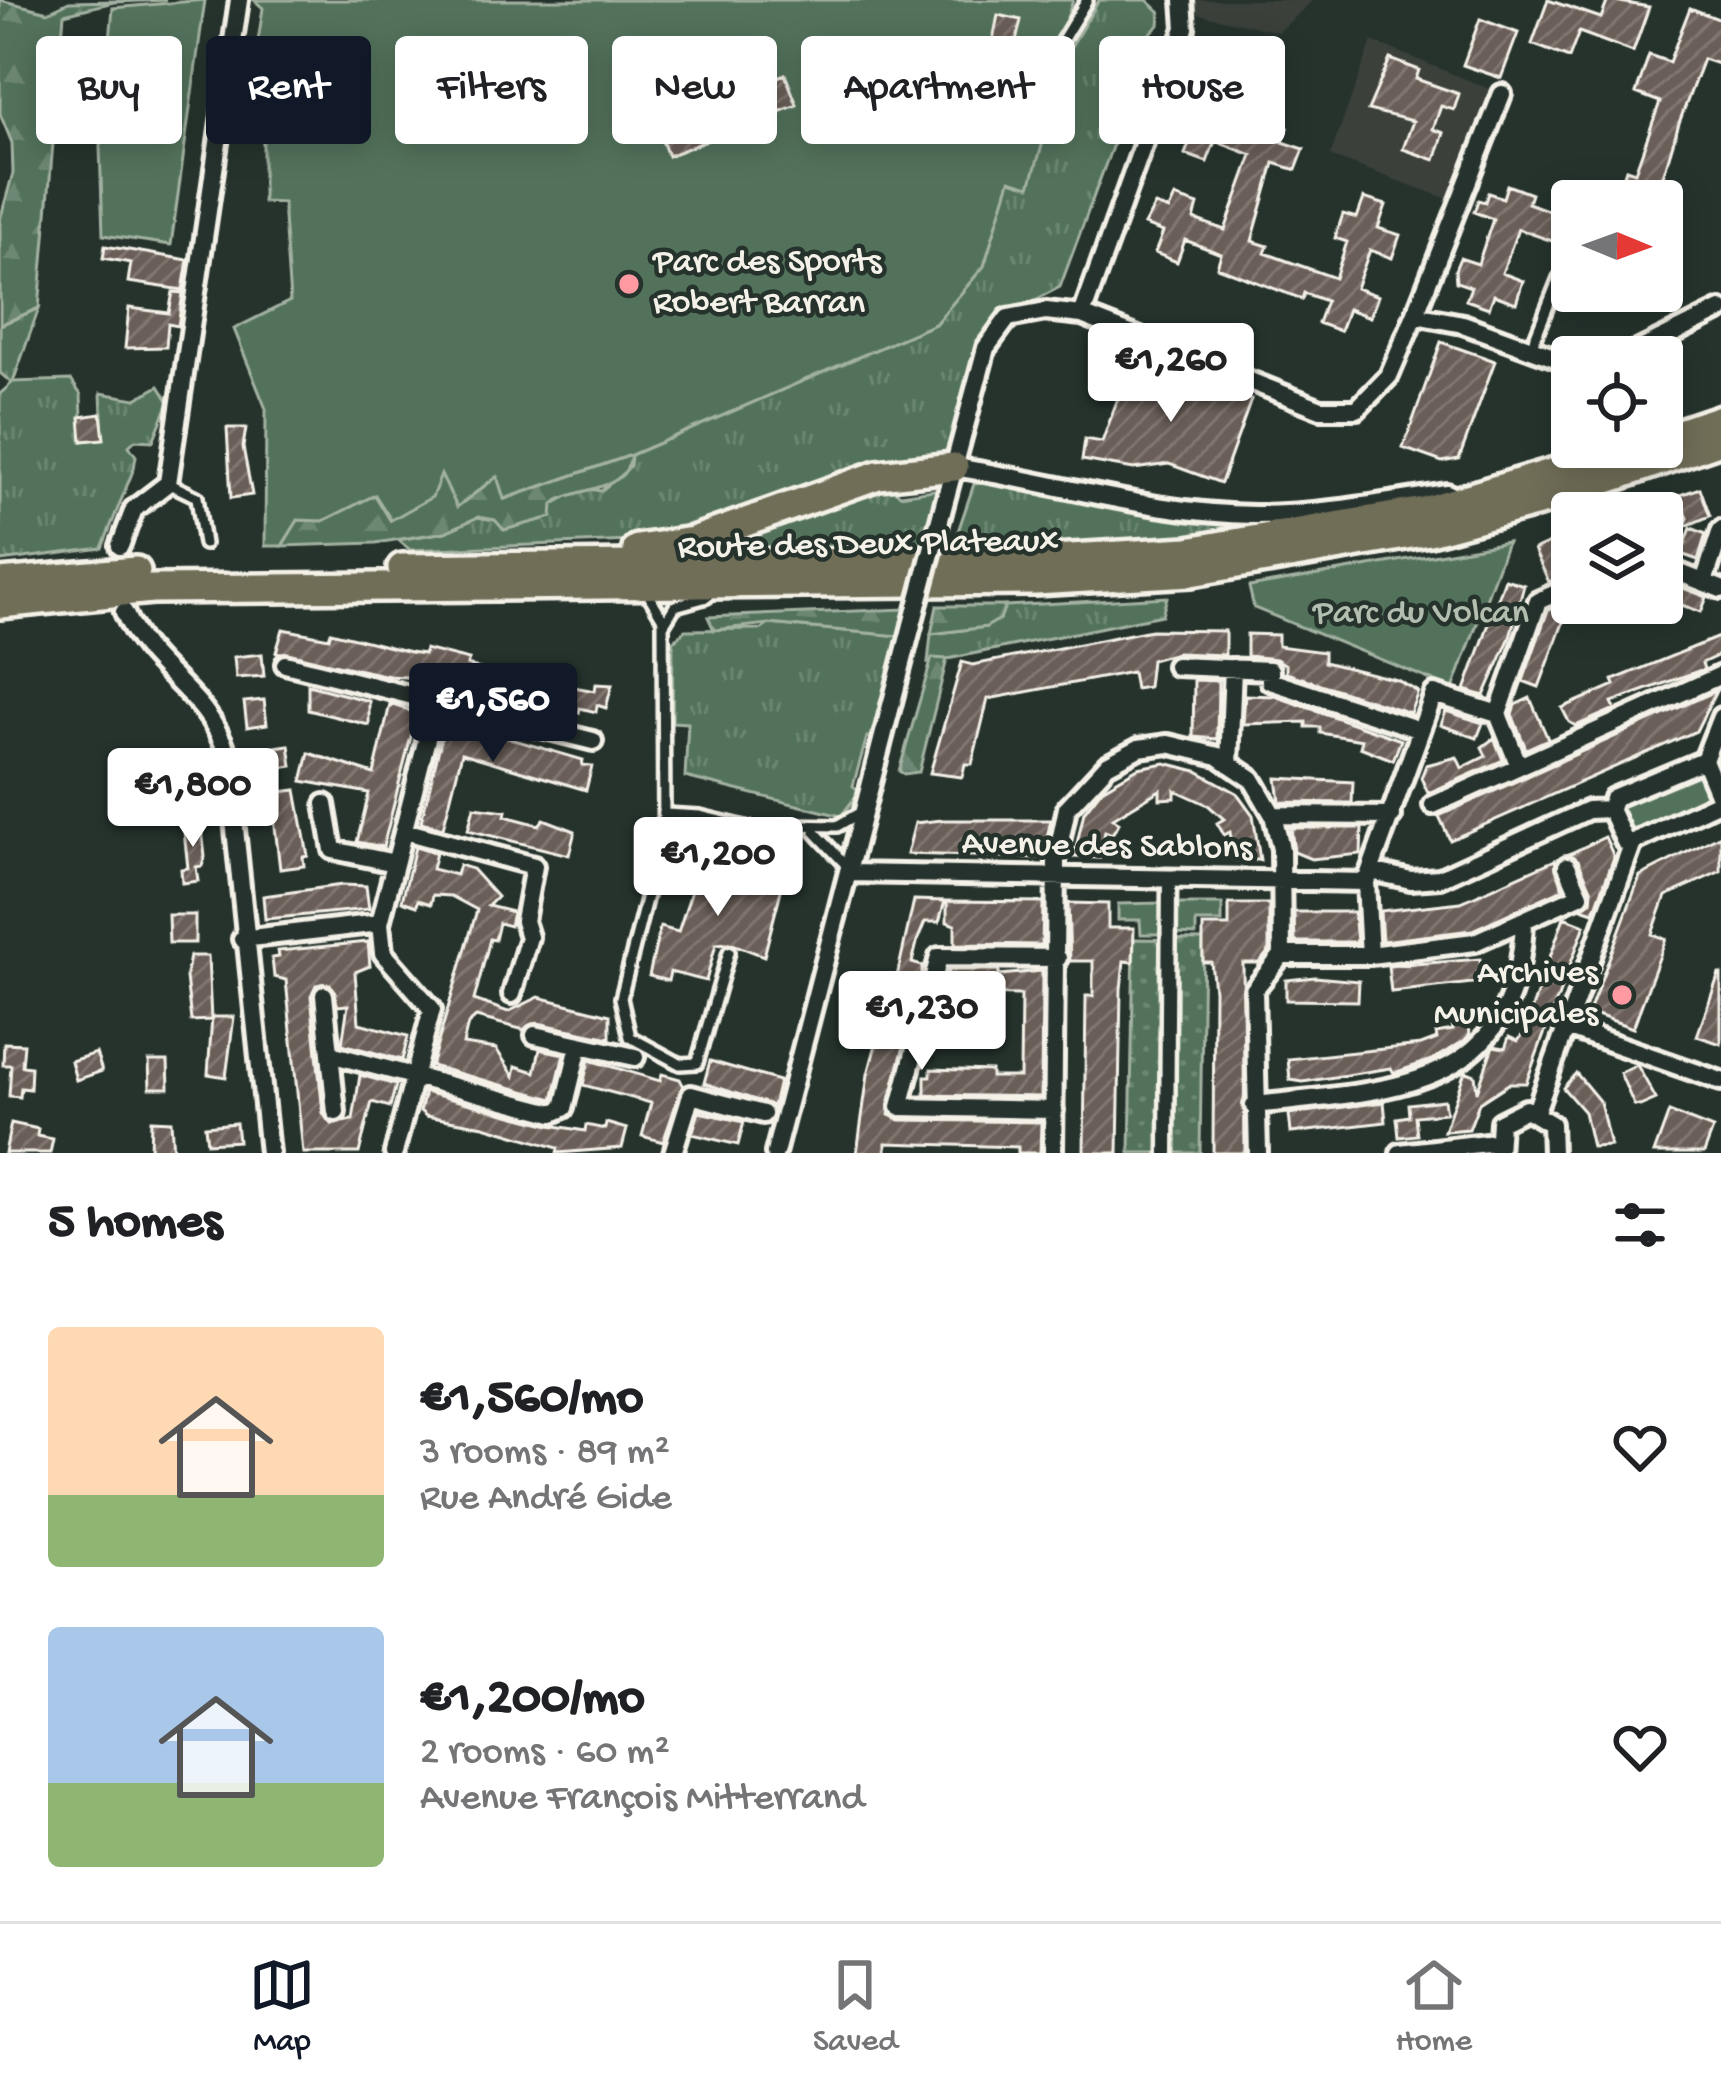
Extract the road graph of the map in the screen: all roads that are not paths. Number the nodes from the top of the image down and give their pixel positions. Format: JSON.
{"nodes":[{"id":1,"x":239,"y":0,"type":"edge"},
{"id":2,"x":1087,"y":0,"type":"edge"},
{"id":3,"x":1183,"y":0,"type":"edge"},
{"id":4,"x":1068,"y":36,"type":"edge"},
{"id":5,"x":1502,"y":94,"type":"dead end"},
{"id":6,"x":1551,"y":299,"type":"edge"},
{"id":7,"x":1721,"y":310,"type":"edge"},
{"id":8,"x":1082,"y":315,"type":"junction"},
{"id":9,"x":1415,"y":315,"type":"junction"},
{"id":10,"x":1668,"y":336,"type":"edge"},
{"id":11,"x":1532,"y":348,"type":"junction"},
{"id":12,"x":1551,"y":356,"type":"edge"},
{"id":13,"x":1721,"y":419,"type":"edge"},
{"id":14,"x":1683,"y":432,"type":"edge"},
{"id":15,"x":1721,"y":440,"type":"edge"},
{"id":16,"x":954,"y":466,"type":"junction"},
{"id":17,"x":1571,"y":468,"type":"edge"},
{"id":18,"x":168,"y":483,"type":"junction"},
{"id":19,"x":1470,"y":499,"type":"junction"},
{"id":20,"x":1721,"y":530,"type":"edge"},
{"id":21,"x":204,"y":544,"type":"dead end"},
{"id":22,"x":120,"y":546,"type":"dead end"},
{"id":23,"x":577,"y":565,"type":"junction"},
{"id":24,"x":1683,"y":574,"type":"edge"},
{"id":25,"x":0,"y":583,"type":"edge"},
{"id":26,"x":764,"y":584,"type":"junction"},
{"id":27,"x":633,"y":585,"type":"junction"},
{"id":28,"x":1713,"y":585,"type":"edge"},
{"id":29,"x":1551,"y":595,"type":"edge"},
{"id":30,"x":0,"y":604,"type":"edge"},
{"id":31,"x":124,"y":612,"type":"dead end"},
{"id":32,"x":663,"y":629,"type":"junction"},
{"id":33,"x":285,"y":664,"type":"dead end"},
{"id":34,"x":1176,"y":666,"type":"dead end"},
{"id":35,"x":1233,"y":668,"type":"junction"},
{"id":36,"x":1721,"y":675,"type":"edge"},
{"id":37,"x":436,"y":703,"type":"junction"},
{"id":38,"x":1498,"y":714,"type":"junction"},
{"id":39,"x":1721,"y":716,"type":"edge"},
{"id":40,"x":1420,"y":730,"type":"junction"},
{"id":41,"x":593,"y":741,"type":"dead end"},
{"id":42,"x":1703,"y":760,"type":"junction"},
{"id":43,"x":1229,"y":764,"type":"junction"},
{"id":44,"x":1520,"y":766,"type":"junction"},
{"id":45,"x":1721,"y":801,"type":"edge"},
{"id":46,"x":325,"y":804,"type":"dead end"},
{"id":47,"x":1433,"y":806,"type":"dead end"},
{"id":48,"x":1610,"y":809,"type":"junction"},
{"id":49,"x":864,"y":810,"type":"junction"},
{"id":50,"x":665,"y":814,"type":"junction"},
{"id":51,"x":1273,"y":815,"type":"junction"},
{"id":52,"x":1392,"y":816,"type":"junction"},
{"id":53,"x":810,"y":829,"type":"junction"},
{"id":54,"x":404,"y":831,"type":"junction"},
{"id":55,"x":1633,"y":842,"type":"junction"},
{"id":56,"x":395,"y":863,"type":"junction"},
{"id":57,"x":1567,"y":866,"type":"dead end"},
{"id":58,"x":848,"y":871,"type":"junction"},
{"id":59,"x":1282,"y":873,"type":"junction"},
{"id":60,"x":1369,"y":876,"type":"junction"},
{"id":61,"x":1057,"y":880,"type":"junction"},
{"id":62,"x":1169,"y":881,"type":"junction"},
{"id":63,"x":1524,"y":920,"type":"junction"},
{"id":64,"x":380,"y":923,"type":"junction"},
{"id":65,"x":242,"y":939,"type":"junction"},
{"id":66,"x":729,"y":952,"type":"dead end"},
{"id":67,"x":1282,"y":955,"type":"junction"},
{"id":68,"x":1370,"y":955,"type":"junction"},
{"id":69,"x":1058,"y":958,"type":"junction"},
{"id":70,"x":324,"y":994,"type":"dead end"},
{"id":71,"x":512,"y":994,"type":"dead end"},
{"id":72,"x":1569,"y":1028,"type":"junction"},
{"id":73,"x":536,"y":1035,"type":"dead end"},
{"id":74,"x":579,"y":1046,"type":"junction"},
{"id":75,"x":330,"y":1054,"type":"junction"},
{"id":76,"x":635,"y":1057,"type":"dead end"},
{"id":77,"x":690,"y":1066,"type":"junction"},
{"id":78,"x":413,"y":1076,"type":"junction"},
{"id":79,"x":1721,"y":1081,"type":"edge"},
{"id":80,"x":691,"y":1095,"type":"junction"},
{"id":81,"x":1254,"y":1105,"type":"junction"},
{"id":82,"x":1054,"y":1110,"type":"junction"},
{"id":83,"x":336,"y":1112,"type":"dead end"},
{"id":84,"x":1536,"y":1112,"type":"junction"},
{"id":85,"x":764,"y":1114,"type":"dead end"},
{"id":86,"x":1496,"y":1147,"type":"edge"},
{"id":87,"x":269,"y":1153,"type":"edge"},
{"id":88,"x":394,"y":1153,"type":"edge"},
{"id":89,"x":673,"y":1153,"type":"edge"},
{"id":90,"x":775,"y":1153,"type":"edge"},
{"id":91,"x":1053,"y":1153,"type":"edge"},
{"id":92,"x":1167,"y":1153,"type":"edge"},
{"id":93,"x":1258,"y":1153,"type":"edge"},
{"id":94,"x":1400,"y":1153,"type":"edge"},
{"id":95,"x":1554,"y":1153,"type":"edge"}],
"edges":[{"from":1,"to":18,"type":"street"},
{"from":2,"to":4,"type":"lane"},
{"from":3,"to":8,"type":"street"},
{"from":5,"to":9,"type":"street"},
{"from":6,"to":11,"type":"lane"},
{"from":7,"to":10,"type":"street"},
{"from":8,"to":9,"type":"street"},
{"from":8,"to":16,"type":"street"},
{"from":9,"to":11,"type":"street"},
{"from":11,"to":12,"type":"street"},
{"from":13,"to":14,"type":"main road"},
{"from":15,"to":26,"type":"main road","name":"Route des Deux Plateaux"},
{"from":16,"to":19,"type":"street","name":"Route des Deux Plateaux"},
{"from":16,"to":23,"type":"main road"},
{"from":16,"to":49,"type":"street","bridge":true},
{"from":17,"to":19,"type":"main road","name":"Route des Deux Plateaux"},
{"from":18,"to":21,"type":"lane"},
{"from":18,"to":22,"type":"street"},
{"from":19,"to":23,"type":"main road","name":"Route des Deux Plateaux"},
{"from":20,"to":28,"type":"street"},
{"from":23,"to":25,"type":"main road","name":"Route des Deux Plateaux"},
{"from":24,"to":28,"type":"street"},
{"from":26,"to":27,"type":"main road","name":"Route des Deux Plateaux"},
{"from":26,"to":32,"type":"lane"},
{"from":27,"to":30,"type":"main road","name":"Route des Deux Plateaux"},
{"from":27,"to":32,"type":"lane"},
{"from":29,"to":38,"type":"street"},
{"from":31,"to":65,"type":"street"},
{"from":32,"to":50,"type":"lane"},
{"from":33,"to":37,"type":"street"},
{"from":34,"to":35,"type":"street"},
{"from":35,"to":40,"type":"street"},
{"from":35,"to":43,"type":"street"},
{"from":36,"to":44,"type":"street"},
{"from":37,"to":41,"type":"street"},
{"from":37,"to":54,"type":"street"},
{"from":38,"to":40,"type":"street"},
{"from":38,"to":44,"type":"street"},
{"from":39,"to":42,"type":"street"},
{"from":40,"to":52,"type":"street"},
{"from":42,"to":45,"type":"street"},
{"from":42,"to":48,"type":"street","name":"Avenue des Sablons"},
{"from":43,"to":51,"type":"street"},
{"from":43,"to":61,"type":"street"},
{"from":44,"to":47,"type":"street"},
{"from":45,"to":55,"type":"street"},
{"from":46,"to":56,"type":"street"},
{"from":48,"to":55,"type":"street"},
{"from":48,"to":60,"type":"street","name":"Avenue des Sablons"},
{"from":49,"to":53,"type":"lane"},
{"from":49,"to":58,"type":"street"},
{"from":50,"to":53,"type":"lane"},
{"from":50,"to":77,"type":"lane"},
{"from":51,"to":52,"type":"street"},
{"from":51,"to":59,"type":"street"},
{"from":52,"to":60,"type":"street"},
{"from":53,"to":58,"type":"lane"},
{"from":54,"to":56,"type":"street"},
{"from":54,"to":71,"type":"street"},
{"from":55,"to":72,"type":"street"},
{"from":56,"to":64,"type":"street"},
{"from":57,"to":63,"type":"street"},
{"from":58,"to":61,"type":"street","name":"Avenue des Sablons"},
{"from":58,"to":90,"type":"street"},
{"from":59,"to":60,"type":"street","name":"Avenue des Sablons"},
{"from":59,"to":62,"type":"street","name":"Avenue des Sablons"},
{"from":59,"to":67,"type":"street"},
{"from":60,"to":68,"type":"street"},
{"from":61,"to":62,"type":"street","name":"Avenue des Sablons"},
{"from":61,"to":69,"type":"street"},
{"from":62,"to":92,"type":"street"},
{"from":63,"to":68,"type":"street"},
{"from":63,"to":81,"type":"street"},
{"from":64,"to":65,"type":"street"},
{"from":64,"to":78,"type":"street"},
{"from":65,"to":87,"type":"street"},
{"from":66,"to":77,"type":"lane"},
{"from":67,"to":68,"type":"street"},
{"from":67,"to":81,"type":"street"},
{"from":69,"to":82,"type":"street"},
{"from":69,"to":82,"type":"street"},
{"from":70,"to":75,"type":"street"},
{"from":72,"to":79,"type":"street"},
{"from":72,"to":84,"type":"street"},
{"from":73,"to":74,"type":"street"},
{"from":74,"to":76,"type":"street"},
{"from":74,"to":78,"type":"street"},
{"from":75,"to":78,"type":"street"},
{"from":75,"to":83,"type":"street"},
{"from":77,"to":80,"type":"lane"},
{"from":78,"to":88,"type":"street"},
{"from":80,"to":85,"type":"street"},
{"from":80,"to":89,"type":"street"},
{"from":81,"to":93,"type":"street"},
{"from":82,"to":91,"type":"street"},
{"from":84,"to":86,"type":"street"},
{"from":84,"to":95,"type":"street"},
{"from":86,"to":94,"type":"street"}]}
